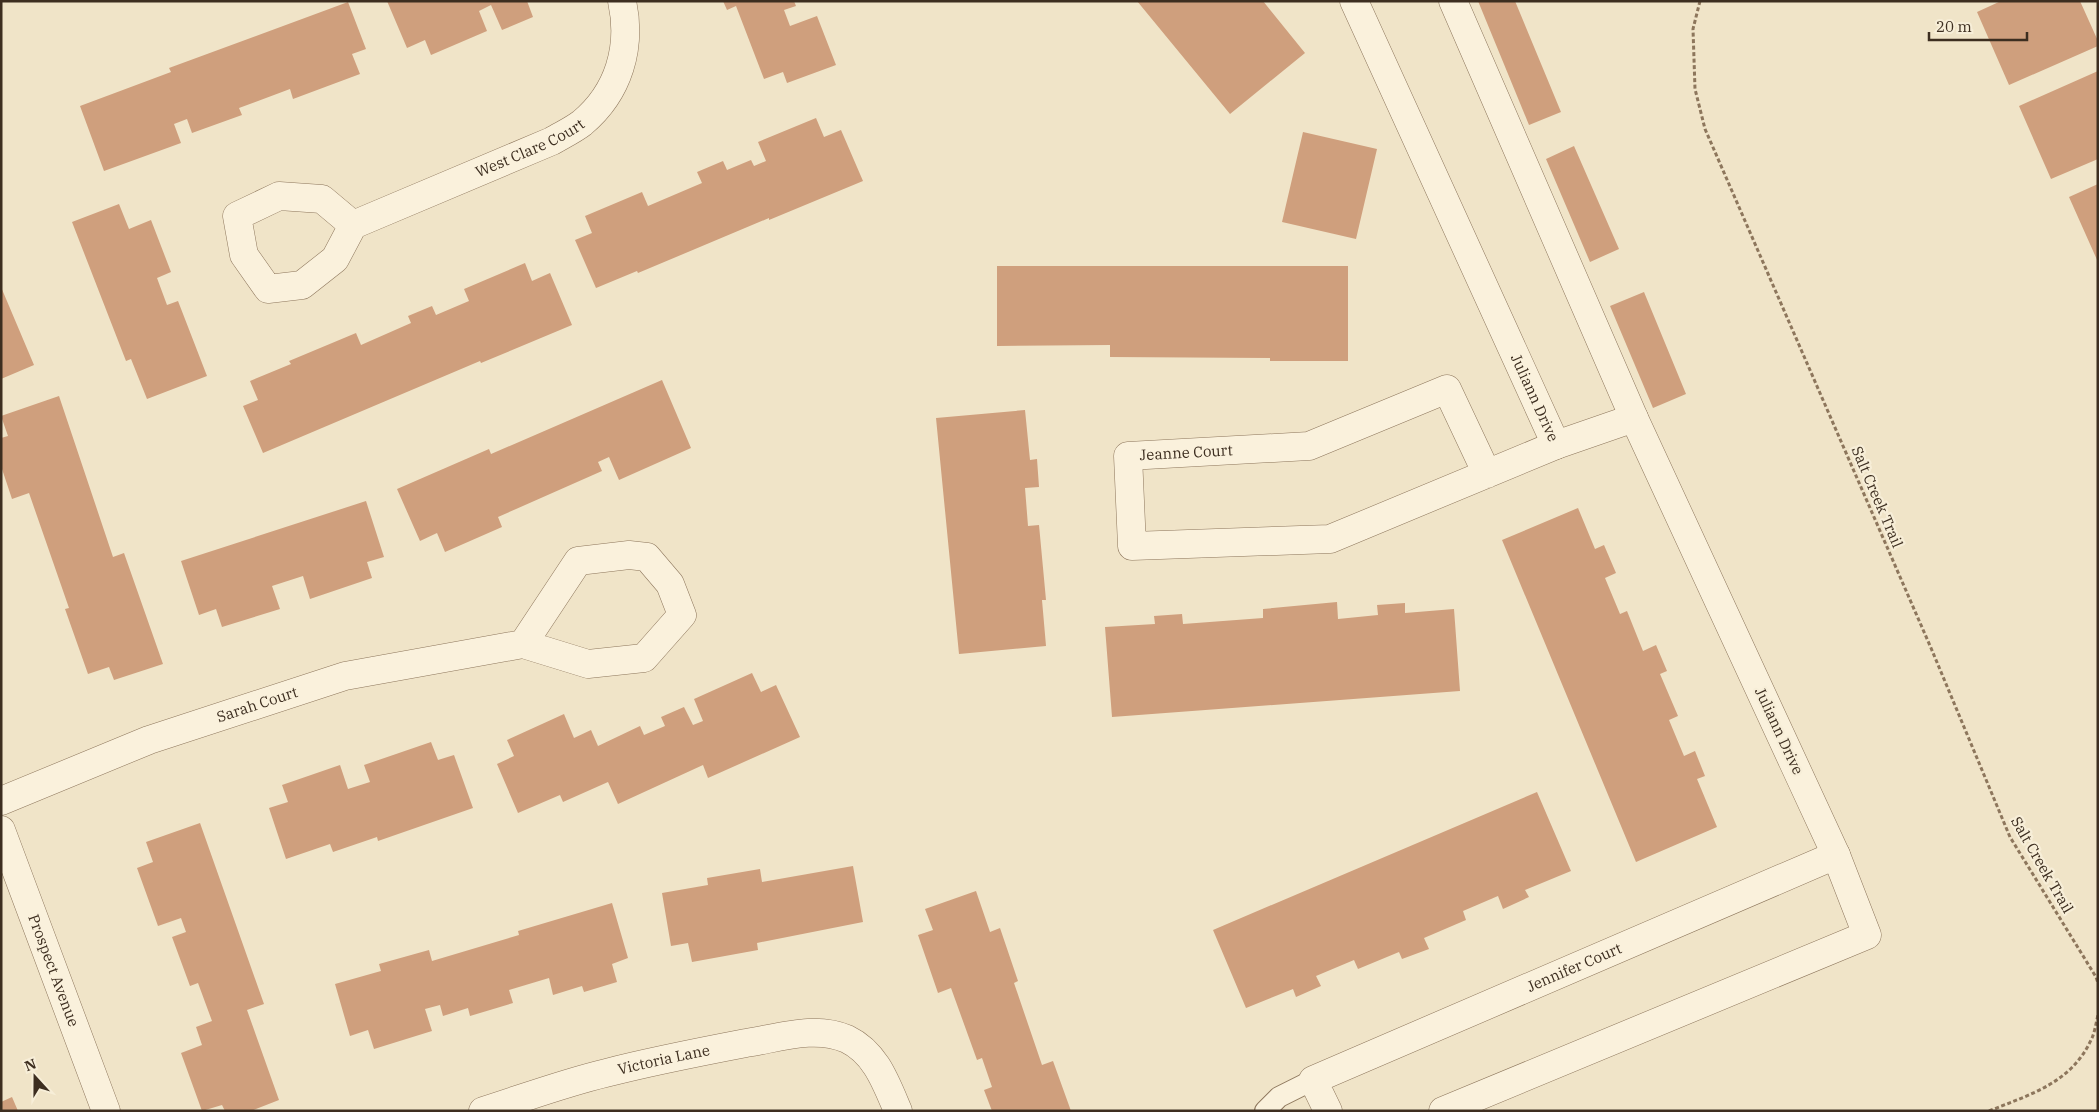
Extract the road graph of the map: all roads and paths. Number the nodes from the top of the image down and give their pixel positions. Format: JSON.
{"nodes":[{"id":1,"x":622,"y":1,"type":"edge"},
{"id":2,"x":1354,"y":1,"type":"edge"},
{"id":3,"x":1453,"y":1,"type":"edge"},
{"id":4,"x":1700,"y":1,"type":"edge"},
{"id":5,"x":353,"y":225,"type":"dead end"},
{"id":6,"x":1634,"y":418,"type":"junction"},
{"id":7,"x":1556,"y":445,"type":"junction"},
{"id":8,"x":1487,"y":474,"type":"junction"},
{"id":9,"x":523,"y":644,"type":"junction"},
{"id":10,"x":1,"y":801,"type":"edge"},
{"id":11,"x":1,"y":830,"type":"edge"},
{"id":12,"x":1836,"y":855,"type":"junction"},
{"id":13,"x":2098,"y":983,"type":"edge"},
{"id":14,"x":2098,"y":1015,"type":"edge"},
{"id":15,"x":1313,"y":1080,"type":"junction"},
{"id":16,"x":537,"y":1103,"type":"edge"},
{"id":17,"x":106,"y":1111,"type":"edge"},
{"id":18,"x":483,"y":1111,"type":"edge"},
{"id":19,"x":898,"y":1111,"type":"edge"},
{"id":20,"x":1265,"y":1111,"type":"edge"},
{"id":21,"x":1328,"y":1111,"type":"edge"},
{"id":22,"x":1443,"y":1111,"type":"edge"},
{"id":23,"x":1989,"y":1111,"type":"edge"}],
"edges":[{"from":1,"to":5,"type":"street","name":"West Clare Court"},
{"from":2,"to":7,"type":"street","name":"Juliann Drive"},
{"from":3,"to":6,"type":"street"},
{"from":4,"to":13,"type":"path","name":"Salt Creek Trail"},
{"from":6,"to":7,"type":"street","name":"Juliann Drive"},
{"from":6,"to":12,"type":"street","name":"Juliann Drive"},
{"from":7,"to":8,"type":"street","name":"Jeanne Court"},
{"from":8,"to":8,"type":"street","name":"Jeanne Court"},
{"from":9,"to":9,"type":"street","name":"Sarah Court"},
{"from":9,"to":10,"type":"street","name":"Sarah Court"},
{"from":11,"to":17,"type":"street","name":"Prospect Avenue"},
{"from":12,"to":15,"type":"street","name":"Jennifer Court"},
{"from":12,"to":22,"type":"street","name":"Juliann Drive"},
{"from":14,"to":23,"type":"path"},
{"from":15,"to":20,"type":"lane"},
{"from":15,"to":21,"type":"street"},
{"from":16,"to":18,"type":"street","name":"Victoria Lane"},
{"from":16,"to":19,"type":"street","name":"Victoria Lane"}]}
